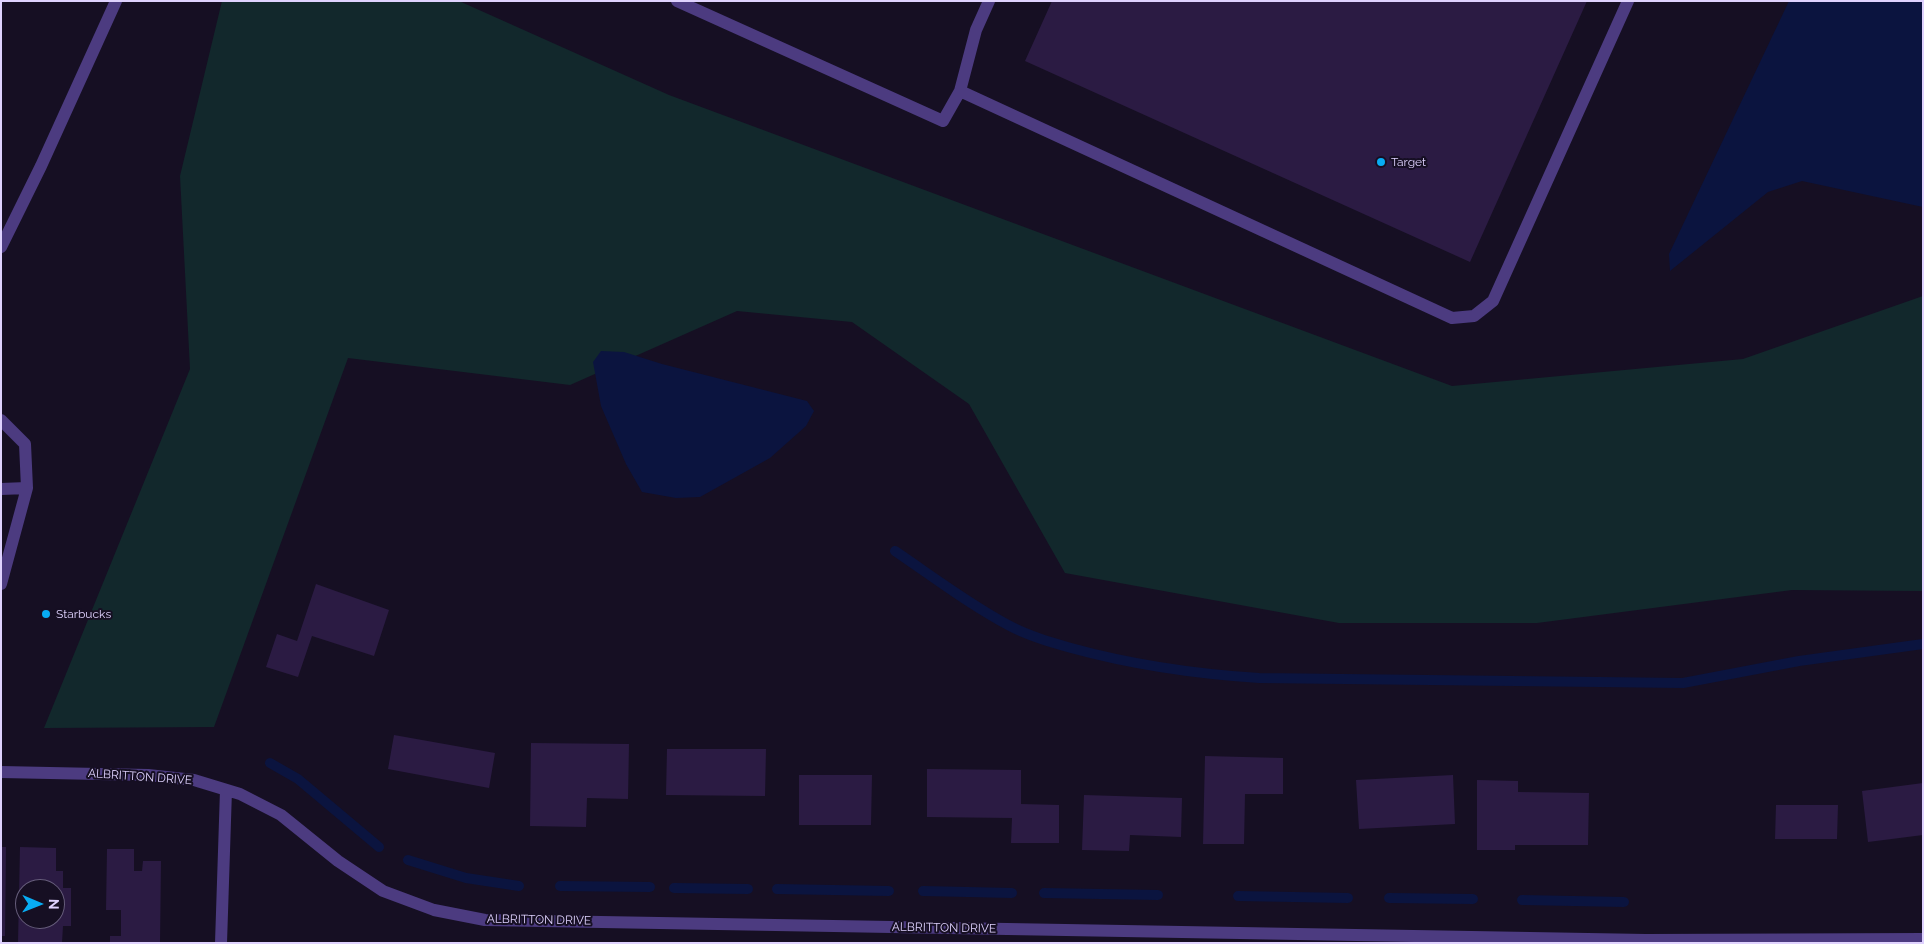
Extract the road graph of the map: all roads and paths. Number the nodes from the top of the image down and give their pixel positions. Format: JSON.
{"nodes":[{"id":1,"x":116,"y":1,"type":"edge"},
{"id":2,"x":677,"y":1,"type":"edge"},
{"id":3,"x":989,"y":1,"type":"edge"},
{"id":4,"x":1628,"y":1,"type":"edge"},
{"id":5,"x":960,"y":91,"type":"junction"},
{"id":6,"x":1,"y":247,"type":"edge"},
{"id":7,"x":1,"y":420,"type":"edge"},
{"id":8,"x":26,"y":488,"type":"junction"},
{"id":9,"x":1,"y":489,"type":"edge"},
{"id":10,"x":1,"y":584,"type":"edge"},
{"id":11,"x":1,"y":772,"type":"edge"},
{"id":12,"x":226,"y":790,"type":"junction"},
{"id":13,"x":1923,"y":939,"type":"edge"},
{"id":14,"x":1646,"y":942,"type":"edge"},
{"id":15,"x":221,"y":943,"type":"edge"}],
"edges":[{"from":1,"to":6,"type":"street"},
{"from":2,"to":5,"type":"street"},
{"from":3,"to":5,"type":"street"},
{"from":4,"to":5,"type":"street"},
{"from":7,"to":8,"type":"street"},
{"from":8,"to":9,"type":"street"},
{"from":8,"to":10,"type":"street"},
{"from":11,"to":12,"type":"street","name":"ALBRITTON DRIVE"},
{"from":12,"to":14,"type":"street","name":"ALBRITTON DRIVE"},
{"from":12,"to":15,"type":"street"},
{"from":13,"to":14,"type":"street","name":"ALBRITTON DRIVE"}]}
